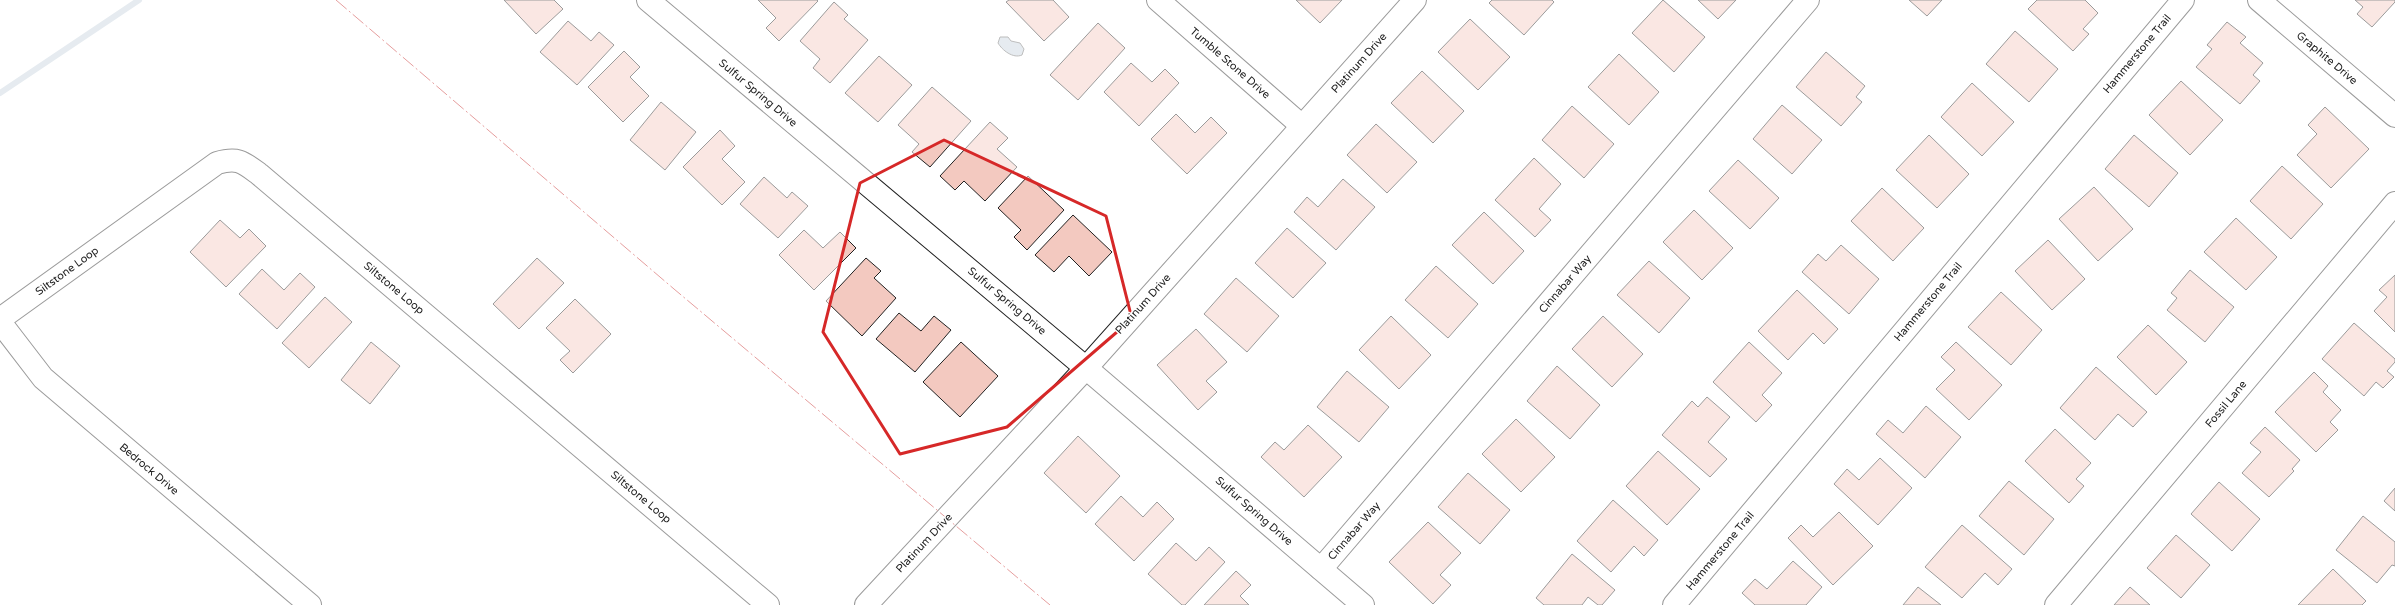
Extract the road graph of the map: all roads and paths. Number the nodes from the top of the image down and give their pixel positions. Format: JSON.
{"nodes":[{"id":1,"x":648,"y":0,"type":"edge"},
{"id":2,"x":1158,"y":0,"type":"edge"},
{"id":3,"x":1416,"y":0,"type":"edge"},
{"id":4,"x":1808,"y":0,"type":"edge"},
{"id":5,"x":2183,"y":0,"type":"edge"},
{"id":6,"x":2259,"y":0,"type":"edge"},
{"id":7,"x":2395,"y":116,"type":"edge"},
{"id":8,"x":1302,"y":126,"type":"junction"},
{"id":9,"x":2395,"y":203,"type":"edge"},
{"id":10,"x":0,"y":318,"type":"edge"},
{"id":11,"x":0,"y":322,"type":"edge"},
{"id":12,"x":1086,"y":368,"type":"junction"},
{"id":13,"x":1321,"y":569,"type":"junction"},
{"id":14,"x":310,"y":605,"type":"edge"},
{"id":15,"x":768,"y":605,"type":"edge"},
{"id":16,"x":866,"y":605,"type":"edge"},
{"id":17,"x":1363,"y":605,"type":"edge"},
{"id":18,"x":1674,"y":605,"type":"edge"},
{"id":19,"x":2056,"y":605,"type":"edge"}],
"edges":[{"from":1,"to":12,"type":"street","name":"Sulfur Spring Drive"},
{"from":2,"to":8,"type":"street","name":"Tumble Stone Drive"},
{"from":3,"to":8,"type":"street","name":"Platinum Drive"},
{"from":4,"to":13,"type":"street","name":"Cinnabar Way"},
{"from":5,"to":18,"type":"street","name":"Hammerstone Trail"},
{"from":6,"to":7,"type":"street","name":"Graphite Drive"},
{"from":8,"to":12,"type":"street","name":"Platinum Drive"},
{"from":9,"to":19,"type":"street","name":"Fossil Lane"},
{"from":10,"to":15,"type":"street","name":"Siltstone Loop"},
{"from":11,"to":14,"type":"street","name":"Bedrock Drive"},
{"from":12,"to":13,"type":"street","name":"Sulfur Spring Drive"},
{"from":12,"to":16,"type":"street","name":"Platinum Drive"},
{"from":13,"to":17,"type":"street","name":"Sulfur Spring Drive"}]}
